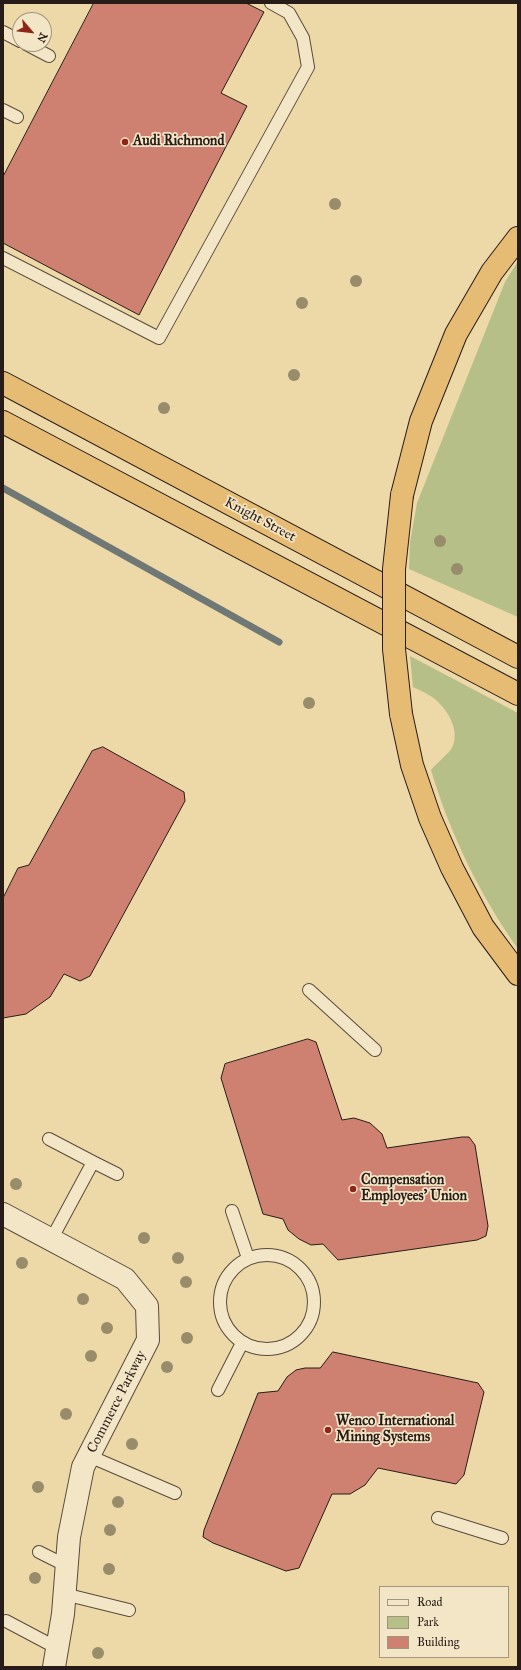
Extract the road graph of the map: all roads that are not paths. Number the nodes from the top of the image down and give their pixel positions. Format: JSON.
{"nodes":[{"id":1,"x":271,"y":3,"type":"edge"},
{"id":2,"x":3,"y":32,"type":"edge"},
{"id":3,"x":12,"y":37,"type":"edge"},
{"id":4,"x":41,"y":52,"type":"edge"},
{"id":5,"x":49,"y":56,"type":"dead end"},
{"id":6,"x":3,"y":110,"type":"edge"},
{"id":7,"x":17,"y":117,"type":"dead end"},
{"id":8,"x":518,"y":238,"type":"edge"},
{"id":9,"x":3,"y":258,"type":"edge"},
{"id":10,"x":3,"y":383,"type":"edge"},
{"id":11,"x":3,"y":422,"type":"edge"},
{"id":12,"x":518,"y":657,"type":"edge"},
{"id":13,"x":518,"y":694,"type":"edge"},
{"id":14,"x":518,"y":974,"type":"edge"},
{"id":15,"x":309,"y":990,"type":"dead end"},
{"id":16,"x":375,"y":1050,"type":"dead end"},
{"id":17,"x":49,"y":1139,"type":"dead end"},
{"id":18,"x":93,"y":1162,"type":"junction"},
{"id":19,"x":117,"y":1174,"type":"dead end"},
{"id":20,"x":232,"y":1211,"type":"dead end"},
{"id":21,"x":3,"y":1214,"type":"edge"},
{"id":22,"x":51,"y":1240,"type":"junction"},
{"id":23,"x":248,"y":1258,"type":"junction"},
{"id":24,"x":242,"y":1343,"type":"junction"},
{"id":25,"x":218,"y":1390,"type":"dead end"},
{"id":26,"x":90,"y":1456,"type":"junction"},
{"id":27,"x":176,"y":1493,"type":"dead end"},
{"id":28,"x":438,"y":1518,"type":"dead end"},
{"id":29,"x":502,"y":1538,"type":"dead end"},
{"id":30,"x":39,"y":1552,"type":"dead end"},
{"id":31,"x":66,"y":1566,"type":"junction"},
{"id":32,"x":64,"y":1594,"type":"junction"},
{"id":33,"x":129,"y":1610,"type":"dead end"},
{"id":34,"x":6,"y":1621,"type":"dead end"},
{"id":35,"x":55,"y":1658,"type":"edge"}],
"edges":[{"from":1,"to":9,"type":"lane"},
{"from":2,"to":3,"type":"lane"},
{"from":4,"to":5,"type":"lane"},
{"from":6,"to":7,"type":"lane"},
{"from":8,"to":14,"type":"highway","bridge":true},
{"from":10,"to":12,"type":"highway","name":"Knight Street"},
{"from":11,"to":13,"type":"highway"},
{"from":15,"to":16,"type":"lane"},
{"from":17,"to":18,"type":"lane"},
{"from":18,"to":19,"type":"lane"},
{"from":18,"to":22,"type":"lane"},
{"from":20,"to":23,"type":"lane"},
{"from":21,"to":22,"type":"street","name":"Commerce Parkway"},
{"from":22,"to":26,"type":"street","name":"Commerce Parkway"},
{"from":23,"to":24,"type":"lane"},
{"from":23,"to":24,"type":"lane"},
{"from":24,"to":25,"type":"lane"},
{"from":26,"to":27,"type":"lane"},
{"from":26,"to":31,"type":"street","name":"Commerce Parkway"},
{"from":28,"to":29,"type":"lane"},
{"from":30,"to":31,"type":"lane"},
{"from":31,"to":32,"type":"street","name":"Commerce Parkway"},
{"from":32,"to":33,"type":"lane"},
{"from":32,"to":35,"type":"street","name":"Commerce Parkway"},
{"from":34,"to":35,"type":"lane"}]}
